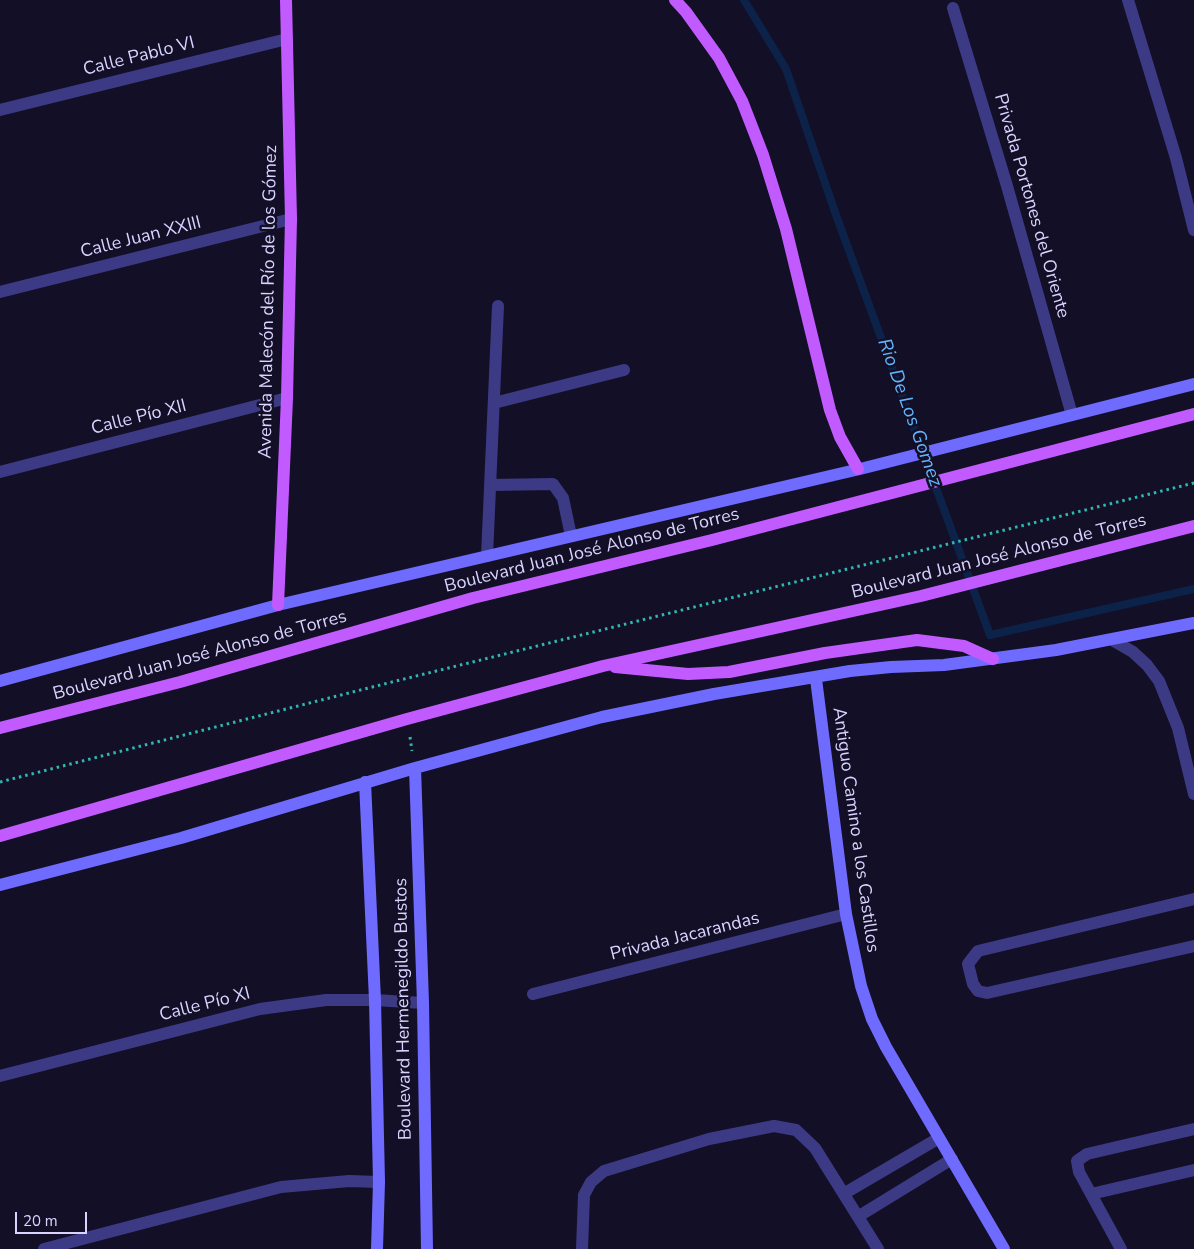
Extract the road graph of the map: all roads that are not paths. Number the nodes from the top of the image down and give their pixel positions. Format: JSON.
{"nodes":[{"id":1,"x":286,"y":0,"type":"edge"},
{"id":2,"x":675,"y":0,"type":"edge"},
{"id":3,"x":1128,"y":0,"type":"edge"},
{"id":4,"x":953,"y":8,"type":"dead end"},
{"id":5,"x":287,"y":39,"type":"junction"},
{"id":6,"x":0,"y":110,"type":"edge"},
{"id":7,"x":291,"y":218,"type":"junction"},
{"id":8,"x":1194,"y":230,"type":"edge"},
{"id":9,"x":0,"y":292,"type":"edge"},
{"id":10,"x":498,"y":306,"type":"dead end"},
{"id":11,"x":624,"y":370,"type":"dead end"},
{"id":12,"x":1194,"y":384,"type":"edge"},
{"id":13,"x":287,"y":398,"type":"junction"},
{"id":14,"x":494,"y":403,"type":"junction"},
{"id":15,"x":1194,"y":414,"type":"edge"},
{"id":16,"x":1072,"y":415,"type":"junction"},
{"id":17,"x":861,"y":468,"type":"junction"},
{"id":18,"x":0,"y":472,"type":"edge"},
{"id":19,"x":490,"y":485,"type":"junction"},
{"id":20,"x":1194,"y":526,"type":"edge"},
{"id":21,"x":571,"y":536,"type":"junction"},
{"id":22,"x":487,"y":556,"type":"junction"},
{"id":23,"x":278,"y":605,"type":"junction"},
{"id":24,"x":1194,"y":622,"type":"edge"},
{"id":25,"x":1114,"y":640,"type":"junction"},
{"id":26,"x":993,"y":658,"type":"junction"},
{"id":27,"x":602,"y":666,"type":"junction"},
{"id":28,"x":816,"y":679,"type":"junction"},
{"id":29,"x":0,"y":681,"type":"edge"},
{"id":30,"x":0,"y":728,"type":"edge"},
{"id":31,"x":415,"y":768,"type":"junction"},
{"id":32,"x":365,"y":782,"type":"junction"},
{"id":33,"x":1194,"y":794,"type":"edge"},
{"id":34,"x":0,"y":836,"type":"edge"},
{"id":35,"x":0,"y":886,"type":"edge"},
{"id":36,"x":1194,"y":898,"type":"edge"},
{"id":37,"x":846,"y":914,"type":"junction"},
{"id":38,"x":1194,"y":946,"type":"edge"},
{"id":39,"x":532,"y":994,"type":"dead end"},
{"id":40,"x":375,"y":1000,"type":"junction"},
{"id":41,"x":423,"y":1003,"type":"junction"},
{"id":42,"x":0,"y":1076,"type":"edge"},
{"id":43,"x":1194,"y":1129,"type":"edge"},
{"id":44,"x":939,"y":1138,"type":"junction"},
{"id":45,"x":952,"y":1159,"type":"junction"},
{"id":46,"x":1194,"y":1170,"type":"edge"},
{"id":47,"x":379,"y":1182,"type":"junction"},
{"id":48,"x":845,"y":1193,"type":"junction"},
{"id":49,"x":1091,"y":1194,"type":"junction"},
{"id":50,"x":859,"y":1216,"type":"junction"},
{"id":51,"x":44,"y":1249,"type":"edge"},
{"id":52,"x":377,"y":1249,"type":"edge"},
{"id":53,"x":426,"y":1249,"type":"edge"},
{"id":54,"x":582,"y":1249,"type":"edge"},
{"id":55,"x":878,"y":1249,"type":"edge"},
{"id":56,"x":1004,"y":1249,"type":"edge"},
{"id":57,"x":1121,"y":1249,"type":"edge"}],
"edges":[{"from":1,"to":5,"type":"main road","name":"Avenida Malecón del Río de los Gómez"},
{"from":2,"to":17,"type":"main road"},
{"from":3,"to":8,"type":"street"},
{"from":4,"to":16,"type":"street","name":"Privada Portones del Oriente"},
{"from":5,"to":6,"type":"street","name":"Calle Pablo VI"},
{"from":5,"to":7,"type":"main road","name":"Avenida Malecón del Río de los Gómez"},
{"from":7,"to":9,"type":"street","name":"Calle Juan XXIII"},
{"from":7,"to":13,"type":"main road","name":"Avenida Malecón del Río de los Gómez"},
{"from":10,"to":14,"type":"street"},
{"from":11,"to":14,"type":"street"},
{"from":12,"to":16,"type":"street","name":"Boulevard Juan José Alonso de Torres"},
{"from":13,"to":18,"type":"street","name":"Calle Pío XII"},
{"from":13,"to":23,"type":"main road","name":"Avenida Malecón del Río de los Gómez"},
{"from":14,"to":19,"type":"street"},
{"from":15,"to":30,"type":"main road","name":"Boulevard Juan José Alonso de Torres"},
{"from":16,"to":17,"type":"street","name":"Boulevard Juan José Alonso de Torres"},
{"from":17,"to":21,"type":"street","name":"Boulevard Juan José Alonso de Torres"},
{"from":19,"to":21,"type":"street"},
{"from":19,"to":22,"type":"street"},
{"from":20,"to":27,"type":"main road","name":"Boulevard Juan José Alonso de Torres"},
{"from":21,"to":22,"type":"street","name":"Boulevard Juan José Alonso de Torres"},
{"from":22,"to":23,"type":"street","name":"Boulevard Juan José Alonso de Torres"},
{"from":23,"to":29,"type":"street","name":"Boulevard Juan José Alonso de Torres"},
{"from":24,"to":25,"type":"street"},
{"from":25,"to":26,"type":"street"},
{"from":25,"to":33,"type":"street"},
{"from":26,"to":27,"type":"main road"},
{"from":26,"to":28,"type":"street"},
{"from":27,"to":34,"type":"main road","name":"Boulevard Juan José Alonso de Torres"},
{"from":28,"to":31,"type":"street"},
{"from":28,"to":37,"type":"street","name":"Antiguo Camino a los Castillos"},
{"from":31,"to":32,"type":"street"},
{"from":31,"to":41,"type":"street","name":"Boulevard Hermenegildo Bustos"},
{"from":32,"to":35,"type":"street"},
{"from":32,"to":40,"type":"street","name":"Boulevard Hermenegildo Bustos"},
{"from":36,"to":38,"type":"street"},
{"from":37,"to":39,"type":"street","name":"Privada Jacarandas"},
{"from":37,"to":44,"type":"street","name":"Antiguo Camino a los Castillos"},
{"from":40,"to":41,"type":"street","name":"Calle Pío XI"},
{"from":40,"to":42,"type":"street","name":"Calle Pío XI"},
{"from":40,"to":47,"type":"street","name":"Boulevard Hermenegildo Bustos"},
{"from":41,"to":53,"type":"street","name":"Boulevard Hermenegildo Bustos"},
{"from":43,"to":49,"type":"street"},
{"from":44,"to":45,"type":"street","name":"Antiguo Camino a los Castillos"},
{"from":44,"to":48,"type":"street"},
{"from":45,"to":50,"type":"street"},
{"from":45,"to":56,"type":"street","name":"Antiguo Camino a los Castillos"},
{"from":46,"to":49,"type":"street"},
{"from":47,"to":51,"type":"street"},
{"from":47,"to":52,"type":"street","name":"Boulevard Hermenegildo Bustos"},
{"from":48,"to":50,"type":"street"},
{"from":48,"to":54,"type":"street"},
{"from":49,"to":57,"type":"street"},
{"from":50,"to":55,"type":"street"}]}
